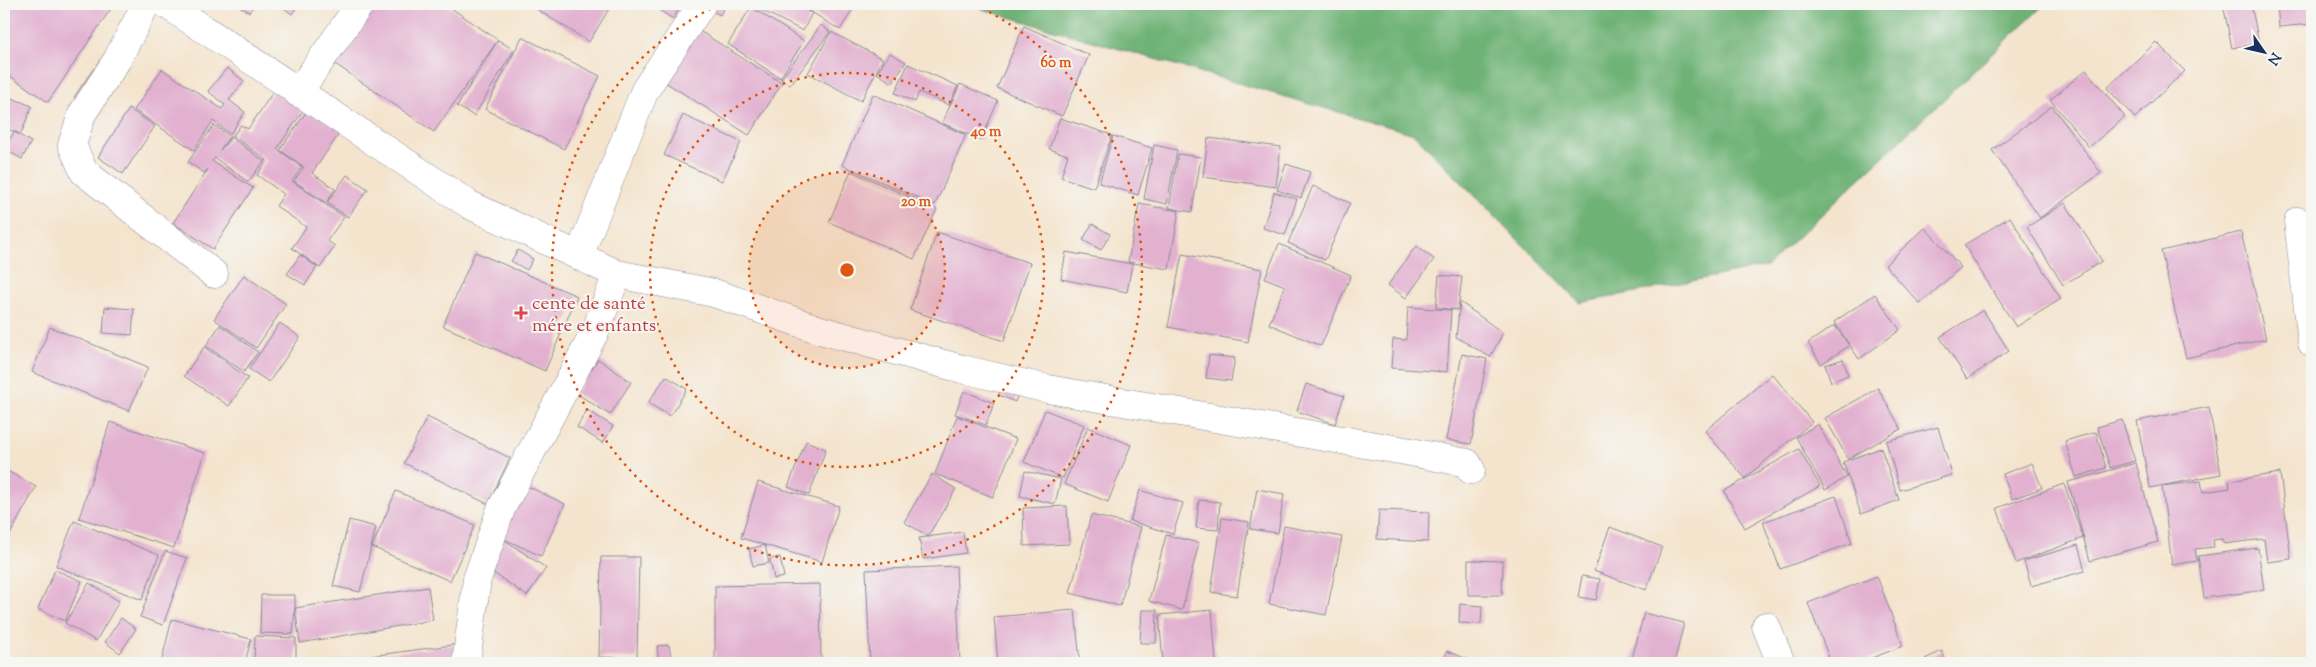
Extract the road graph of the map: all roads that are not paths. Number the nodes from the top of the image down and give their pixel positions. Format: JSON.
{"nodes":[{"id":1,"x":146,"y":4,"type":"edge"},
{"id":2,"x":166,"y":4,"type":"edge"},
{"id":3,"x":360,"y":4,"type":"edge"},
{"id":4,"x":702,"y":4,"type":"edge"},
{"id":5,"x":298,"y":93,"type":"junction"},
{"id":6,"x":2298,"y":221,"type":"dead end"},
{"id":7,"x":579,"y":256,"type":"junction"},
{"id":8,"x":214,"y":274,"type":"dead end"},
{"id":9,"x":617,"y":274,"type":"junction"},
{"id":10,"x":2312,"y":343,"type":"edge"},
{"id":11,"x":1472,"y":470,"type":"dead end"},
{"id":12,"x":1766,"y":626,"type":"dead end"},
{"id":13,"x":466,"y":663,"type":"edge"},
{"id":14,"x":1781,"y":663,"type":"edge"}],
"edges":[{"from":1,"to":8,"type":"street"},
{"from":2,"to":5,"type":"street"},
{"from":3,"to":5,"type":"street"},
{"from":4,"to":7,"type":"street"},
{"from":5,"to":7,"type":"street"},
{"from":6,"to":10,"type":"street"},
{"from":7,"to":9,"type":"street"},
{"from":9,"to":11,"type":"street"},
{"from":9,"to":13,"type":"street"},
{"from":12,"to":14,"type":"street"}]}
